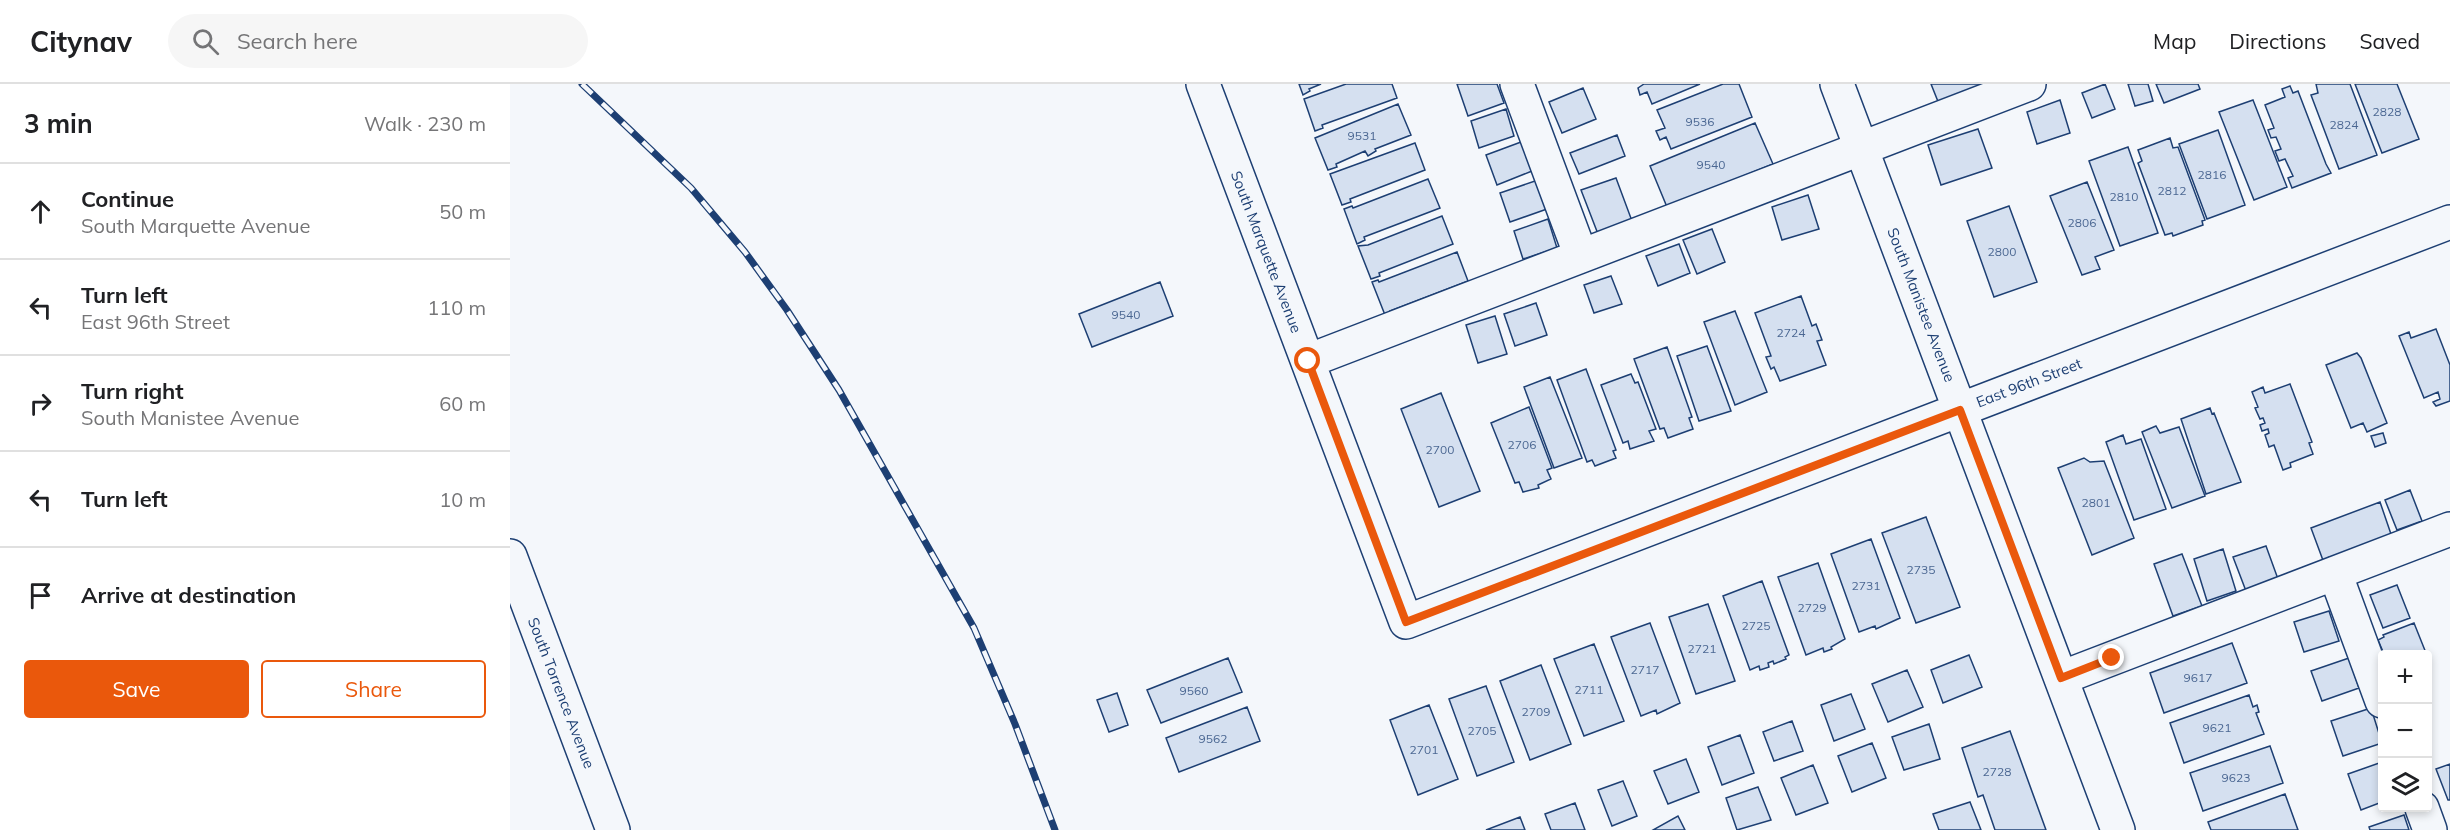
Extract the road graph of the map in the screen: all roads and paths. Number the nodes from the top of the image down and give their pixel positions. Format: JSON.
{"nodes":[{"id":1,"x":1203,"y":84,"type":"edge"},
{"id":2,"x":1517,"y":84,"type":"edge"},
{"id":3,"x":1837,"y":84,"type":"edge"},
{"id":4,"x":2029,"y":84,"type":"edge"},
{"id":5,"x":1861,"y":148,"type":"junction"},
{"id":6,"x":2450,"y":222,"type":"edge"},
{"id":7,"x":1581,"y":256,"type":"junction"},
{"id":8,"x":1308,"y":361,"type":"junction"},
{"id":9,"x":1960,"y":410,"type":"junction"},
{"id":10,"x":2450,"y":529,"type":"edge"},
{"id":11,"x":510,"y":555,"type":"edge"},
{"id":12,"x":2335,"y":573,"type":"junction"},
{"id":13,"x":1406,"y":622,"type":"joint"},
{"id":14,"x":2061,"y":678,"type":"junction"},
{"id":15,"x":2378,"y":690,"type":"edge"},
{"id":16,"x":2424,"y":812,"type":"edge"},
{"id":17,"x":613,"y":830,"type":"edge"},
{"id":18,"x":2118,"y":830,"type":"edge"},
{"id":19,"x":2430,"y":830,"type":"edge"}],
"edges":[{"from":1,"to":8,"type":"street","name":"South Marquette Avenue"},
{"from":2,"to":7,"type":"street"},
{"from":3,"to":5,"type":"street","name":"South Manistee Avenue"},
{"from":4,"to":5,"type":"street"},
{"from":5,"to":7,"type":"street"},
{"from":5,"to":9,"type":"street","name":"South Manistee Avenue"},
{"from":6,"to":9,"type":"street","name":"East 96th Street"},
{"from":7,"to":8,"type":"street"},
{"from":8,"to":13,"type":"street","name":"South Marquette Avenue"},
{"from":9,"to":13,"type":"street","name":"East 96th Street"},
{"from":9,"to":14,"type":"street","name":"South Manistee Avenue"},
{"from":10,"to":12,"type":"street"},
{"from":11,"to":17,"type":"street","name":"South Torrence Avenue"},
{"from":12,"to":14,"type":"street"},
{"from":12,"to":15,"type":"street"},
{"from":14,"to":18,"type":"street","name":"South Manistee Avenue"},
{"from":16,"to":19,"type":"street"}]}
